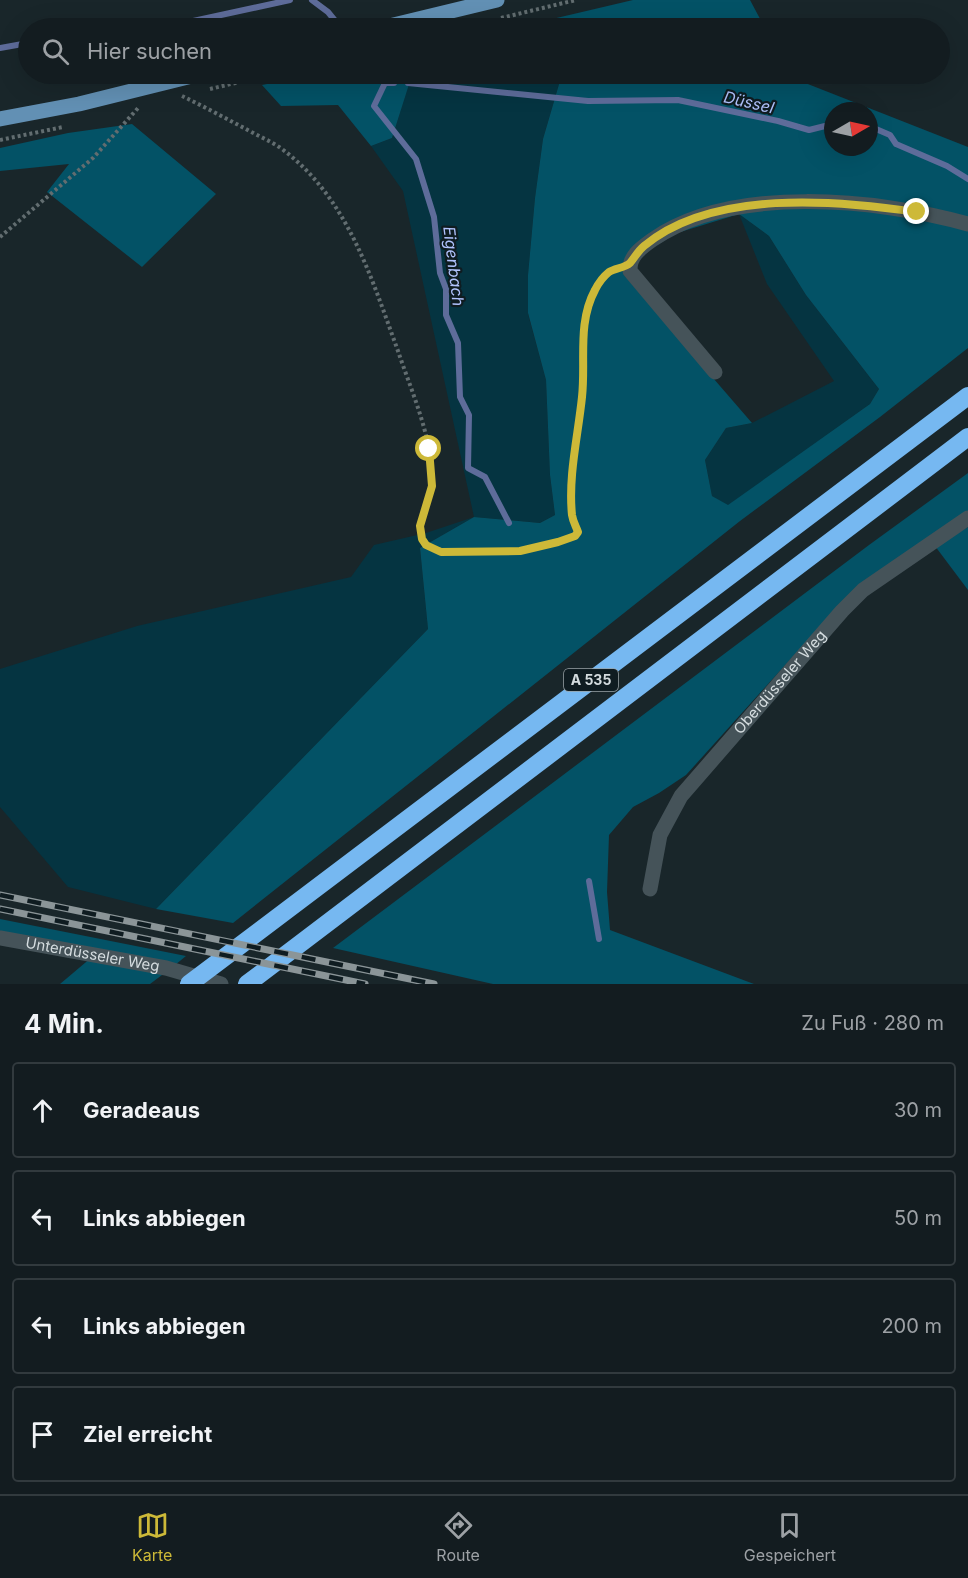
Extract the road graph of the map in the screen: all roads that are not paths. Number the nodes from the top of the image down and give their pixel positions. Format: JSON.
{"nodes":[{"id":1,"x":497,"y":0,"type":"edge"},
{"id":2,"x":422,"y":18,"type":"edge"},
{"id":3,"x":159,"y":84,"type":"edge"},
{"id":4,"x":0,"y":120,"type":"edge"},
{"id":5,"x":968,"y":224,"type":"edge"},
{"id":6,"x":716,"y":372,"type":"dead end"},
{"id":7,"x":968,"y":396,"type":"edge"},
{"id":8,"x":968,"y":437,"type":"edge"},
{"id":9,"x":968,"y":518,"type":"edge"},
{"id":10,"x":650,"y":889,"type":"dead end"},
{"id":11,"x":0,"y":938,"type":"edge"},
{"id":12,"x":189,"y":984,"type":"edge"},
{"id":13,"x":221,"y":984,"type":"edge"},
{"id":14,"x":247,"y":984,"type":"edge"}],
"edges":[{"from":1,"to":2,"type":"main road"},
{"from":3,"to":4,"type":"main road"},
{"from":5,"to":6,"type":"street"},
{"from":7,"to":12,"type":"highway","number":"A 535"},
{"from":8,"to":14,"type":"highway","number":"A 535"},
{"from":9,"to":10,"type":"street","name":"Oberdüsseler Weg"},
{"from":11,"to":13,"type":"street","name":"Unterdüsseler Weg"}]}
